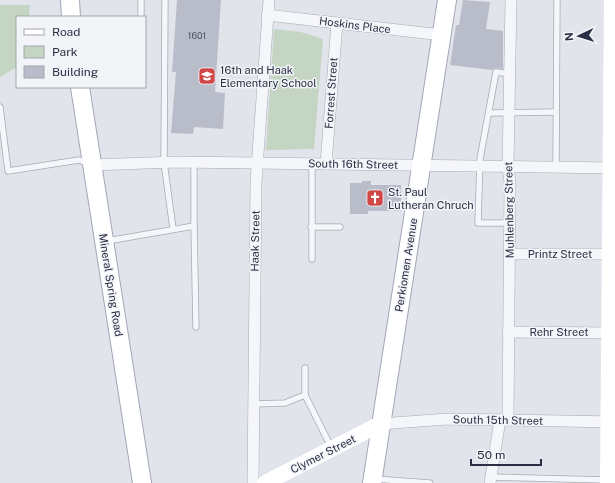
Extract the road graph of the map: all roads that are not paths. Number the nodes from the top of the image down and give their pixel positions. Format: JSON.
{"nodes":[{"id":1,"x":70,"y":0,"type":"edge"},
{"id":2,"x":141,"y":0,"type":"edge"},
{"id":3,"x":165,"y":0,"type":"edge"},
{"id":4,"x":268,"y":0,"type":"edge"},
{"id":5,"x":447,"y":0,"type":"edge"},
{"id":6,"x":511,"y":0,"type":"edge"},
{"id":7,"x":557,"y":0,"type":"edge"},
{"id":8,"x":612,"y":0,"type":"edge"},
{"id":9,"x":268,"y":15,"type":"junction"},
{"id":10,"x":71,"y":16,"type":"edge"},
{"id":11,"x":141,"y":16,"type":"edge"},
{"id":12,"x":337,"y":23,"type":"junction"},
{"id":13,"x":442,"y":35,"type":"junction"},
{"id":14,"x":613,"y":48,"type":"edge"},
{"id":15,"x":510,"y":74,"type":"junction"},
{"id":16,"x":80,"y":88,"type":"edge"},
{"id":17,"x":0,"y":107,"type":"edge"},
{"id":18,"x":555,"y":112,"type":"junction"},
{"id":19,"x":488,"y":113,"type":"junction"},
{"id":20,"x":509,"y":113,"type":"junction"},
{"id":21,"x":164,"y":162,"type":"junction"},
{"id":22,"x":194,"y":162,"type":"junction"},
{"id":23,"x":257,"y":163,"type":"junction"},
{"id":24,"x":312,"y":164,"type":"junction"},
{"id":25,"x":326,"y":164,"type":"junction"},
{"id":26,"x":92,"y":165,"type":"junction"},
{"id":27,"x":422,"y":165,"type":"junction"},
{"id":28,"x":479,"y":166,"type":"junction"},
{"id":29,"x":508,"y":166,"type":"junction"},
{"id":30,"x":556,"y":167,"type":"junction"},
{"id":31,"x":613,"y":168,"type":"edge"},
{"id":32,"x":510,"y":223,"type":"junction"},
{"id":33,"x":194,"y":226,"type":"junction"},
{"id":34,"x":311,"y":227,"type":"junction"},
{"id":35,"x":340,"y":227,"type":"dead end"},
{"id":36,"x":173,"y":229,"type":"junction"},
{"id":37,"x":104,"y":242,"type":"junction"},
{"id":38,"x":510,"y":254,"type":"junction"},
{"id":39,"x":610,"y":254,"type":"junction"},
{"id":40,"x":312,"y":259,"type":"dead end"},
{"id":41,"x":612,"y":295,"type":"edge"},
{"id":42,"x":196,"y":327,"type":"dead end"},
{"id":43,"x":508,"y":332,"type":"junction"},
{"id":44,"x":609,"y":333,"type":"junction"},
{"id":45,"x":305,"y":368,"type":"dead end"},
{"id":46,"x":305,"y":396,"type":"junction"},
{"id":47,"x":254,"y":404,"type":"junction"},
{"id":48,"x":504,"y":420,"type":"junction"},
{"id":49,"x":612,"y":422,"type":"edge"},
{"id":50,"x":380,"y":424,"type":"junction"},
{"id":51,"x":332,"y":449,"type":"junction"},
{"id":52,"x":609,"y":475,"type":"edge"},
{"id":53,"x":491,"y":480,"type":"edge"},
{"id":54,"x":372,"y":481,"type":"edge"},
{"id":55,"x":550,"y":481,"type":"edge"},
{"id":56,"x":142,"y":483,"type":"edge"},
{"id":57,"x":253,"y":483,"type":"edge"},
{"id":58,"x":265,"y":483,"type":"edge"},
{"id":59,"x":430,"y":483,"type":"edge"}],
"edges":[{"from":1,"to":10,"type":"main road"},
{"from":2,"to":11,"type":"lane"},
{"from":3,"to":21,"type":"lane"},
{"from":4,"to":9,"type":"street","name":"Haak Street"},
{"from":5,"to":13,"type":"main road","name":"Perkiomen Avenue"},
{"from":6,"to":15,"type":"street","name":"Muhlenberg Street"},
{"from":7,"to":18,"type":"lane"},
{"from":8,"to":14,"type":"street"},
{"from":9,"to":12,"type":"street","name":"Hoskins Place"},
{"from":9,"to":23,"type":"street","name":"Haak Street"},
{"from":12,"to":13,"type":"street","name":"Hoskins Place"},
{"from":12,"to":25,"type":"street","name":"Forrest Street"},
{"from":13,"to":27,"type":"main road","name":"Perkiomen Avenue"},
{"from":14,"to":31,"type":"street"},
{"from":15,"to":19,"type":"lane"},
{"from":15,"to":20,"type":"street","name":"Muhlenberg Street"},
{"from":16,"to":26,"type":"main road","name":"Mineral Spring Road"},
{"from":17,"to":26,"type":"lane"},
{"from":18,"to":20,"type":"lane"},
{"from":18,"to":30,"type":"lane"},
{"from":19,"to":20,"type":"lane"},
{"from":19,"to":28,"type":"lane"},
{"from":20,"to":29,"type":"street","name":"Muhlenberg Street"},
{"from":21,"to":22,"type":"street","name":"South 16th Street"},
{"from":21,"to":26,"type":"street","name":"South 16th Street"},
{"from":21,"to":36,"type":"lane"},
{"from":22,"to":23,"type":"street","name":"South 16th Street"},
{"from":22,"to":33,"type":"lane"},
{"from":23,"to":24,"type":"street","name":"South 16th Street"},
{"from":23,"to":47,"type":"street","name":"Haak Street"},
{"from":24,"to":25,"type":"street","name":"South 16th Street"},
{"from":24,"to":34,"type":"lane"},
{"from":25,"to":27,"type":"street","name":"South 16th Street"},
{"from":26,"to":37,"type":"main road","name":"Mineral Spring Road"},
{"from":27,"to":28,"type":"street","name":"South 16th Street"},
{"from":27,"to":50,"type":"main road","name":"Perkiomen Avenue"},
{"from":28,"to":29,"type":"street","name":"South 16th Street"},
{"from":28,"to":32,"type":"lane"},
{"from":29,"to":30,"type":"street","name":"South 16th Street"},
{"from":29,"to":32,"type":"street","name":"Muhlenberg Street"},
{"from":30,"to":31,"type":"street","name":"South 16th Street"},
{"from":31,"to":39,"type":"street"},
{"from":32,"to":38,"type":"street","name":"Muhlenberg Street"},
{"from":33,"to":36,"type":"lane"},
{"from":33,"to":42,"type":"lane"},
{"from":34,"to":35,"type":"lane"},
{"from":34,"to":40,"type":"lane"},
{"from":36,"to":37,"type":"lane"},
{"from":37,"to":56,"type":"main road","name":"Mineral Spring Road"},
{"from":38,"to":39,"type":"street","name":"Printz Street"},
{"from":38,"to":43,"type":"street","name":"Muhlenberg Street"},
{"from":39,"to":41,"type":"street"},
{"from":41,"to":44,"type":"street"},
{"from":43,"to":44,"type":"street","name":"Rehr Street"},
{"from":43,"to":48,"type":"street","name":"Muhlenberg Street"},
{"from":44,"to":49,"type":"street"},
{"from":45,"to":46,"type":"lane"},
{"from":46,"to":47,"type":"lane"},
{"from":46,"to":51,"type":"lane"},
{"from":47,"to":57,"type":"street","name":"Haak Street"},
{"from":48,"to":49,"type":"street","name":"South 15th Street"},
{"from":48,"to":50,"type":"street","name":"South 15th Street"},
{"from":48,"to":53,"type":"street","name":"Muhlenberg Street"},
{"from":49,"to":52,"type":"street"},
{"from":50,"to":51,"type":"street","name":"Clymer Street"},
{"from":50,"to":54,"type":"main road","name":"Perkiomen Avenue"},
{"from":51,"to":58,"type":"street","name":"Clymer Street"},
{"from":52,"to":55,"type":"lane"},
{"from":53,"to":55,"type":"lane"},
{"from":54,"to":59,"type":"lane"}]}
